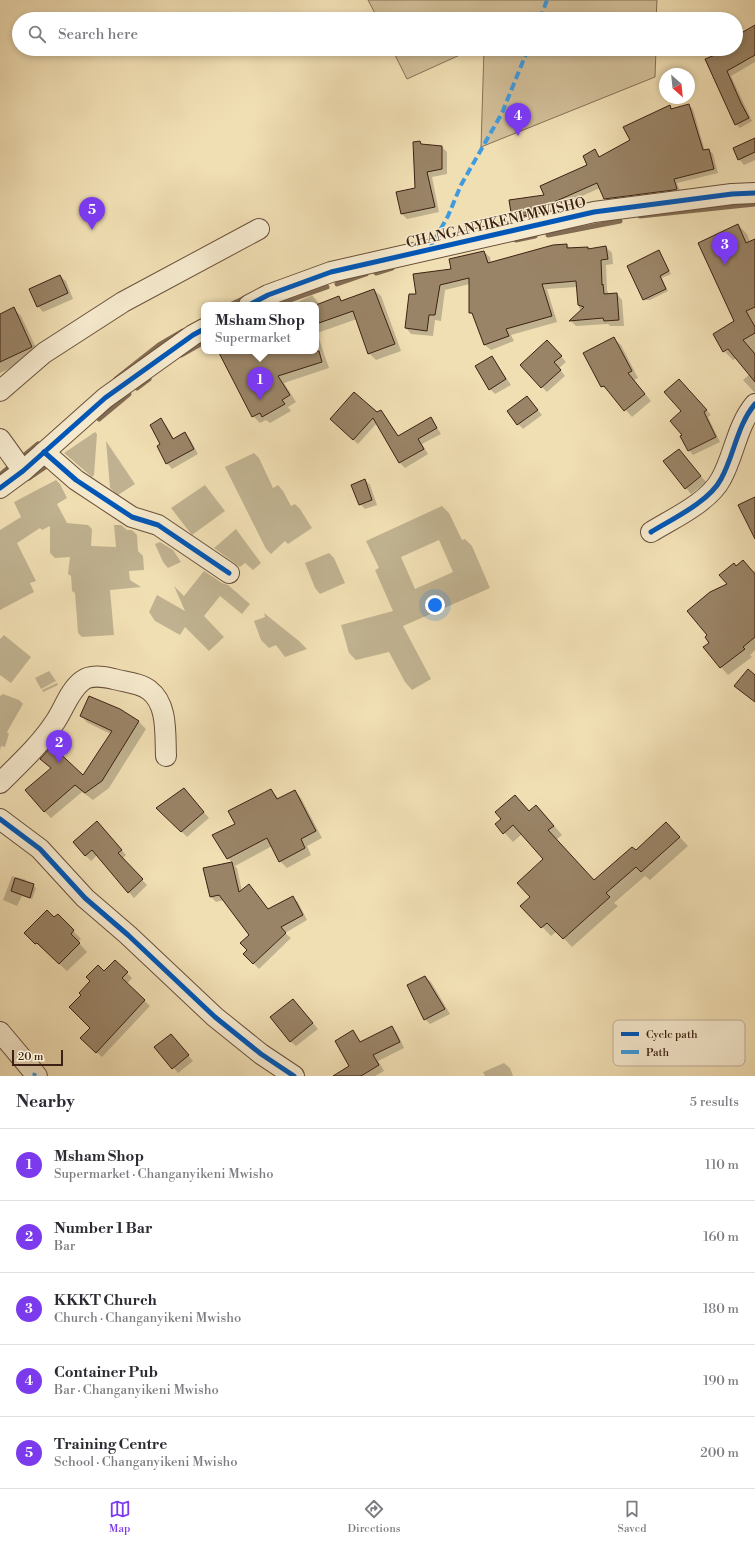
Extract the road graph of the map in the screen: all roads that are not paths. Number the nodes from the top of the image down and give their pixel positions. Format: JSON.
{"nodes":[{"id":1,"x":755,"y":193,"type":"edge"},
{"id":2,"x":259,"y":229,"type":"dead end"},
{"id":3,"x":255,"y":302,"type":"edge"},
{"id":4,"x":201,"y":331,"type":"edge"},
{"id":5,"x":0,"y":390,"type":"edge"},
{"id":6,"x":755,"y":404,"type":"edge"},
{"id":7,"x":0,"y":439,"type":"edge"},
{"id":8,"x":44,"y":452,"type":"junction"},
{"id":9,"x":23,"y":471,"type":"junction"},
{"id":10,"x":0,"y":488,"type":"edge"},
{"id":11,"x":651,"y":532,"type":"dead end"},
{"id":12,"x":229,"y":573,"type":"dead end"},
{"id":13,"x":166,"y":756,"type":"dead end"},
{"id":14,"x":0,"y":783,"type":"edge"},
{"id":15,"x":0,"y":819,"type":"edge"},
{"id":16,"x":0,"y":1032,"type":"edge"},
{"id":17,"x":37,"y":1076,"type":"edge"},
{"id":18,"x":294,"y":1076,"type":"edge"}],
"edges":[{"from":1,"to":3,"type":"street","name":"CHANGANYIKENI MWISHO"},
{"from":2,"to":5,"type":"street"},
{"from":4,"to":8,"type":"street"},
{"from":6,"to":11,"type":"street"},
{"from":7,"to":9,"type":"street"},
{"from":8,"to":9,"type":"street"},
{"from":8,"to":12,"type":"street"},
{"from":9,"to":10,"type":"street"},
{"from":13,"to":14,"type":"street"},
{"from":15,"to":18,"type":"street"},
{"from":16,"to":17,"type":"street"}]}
